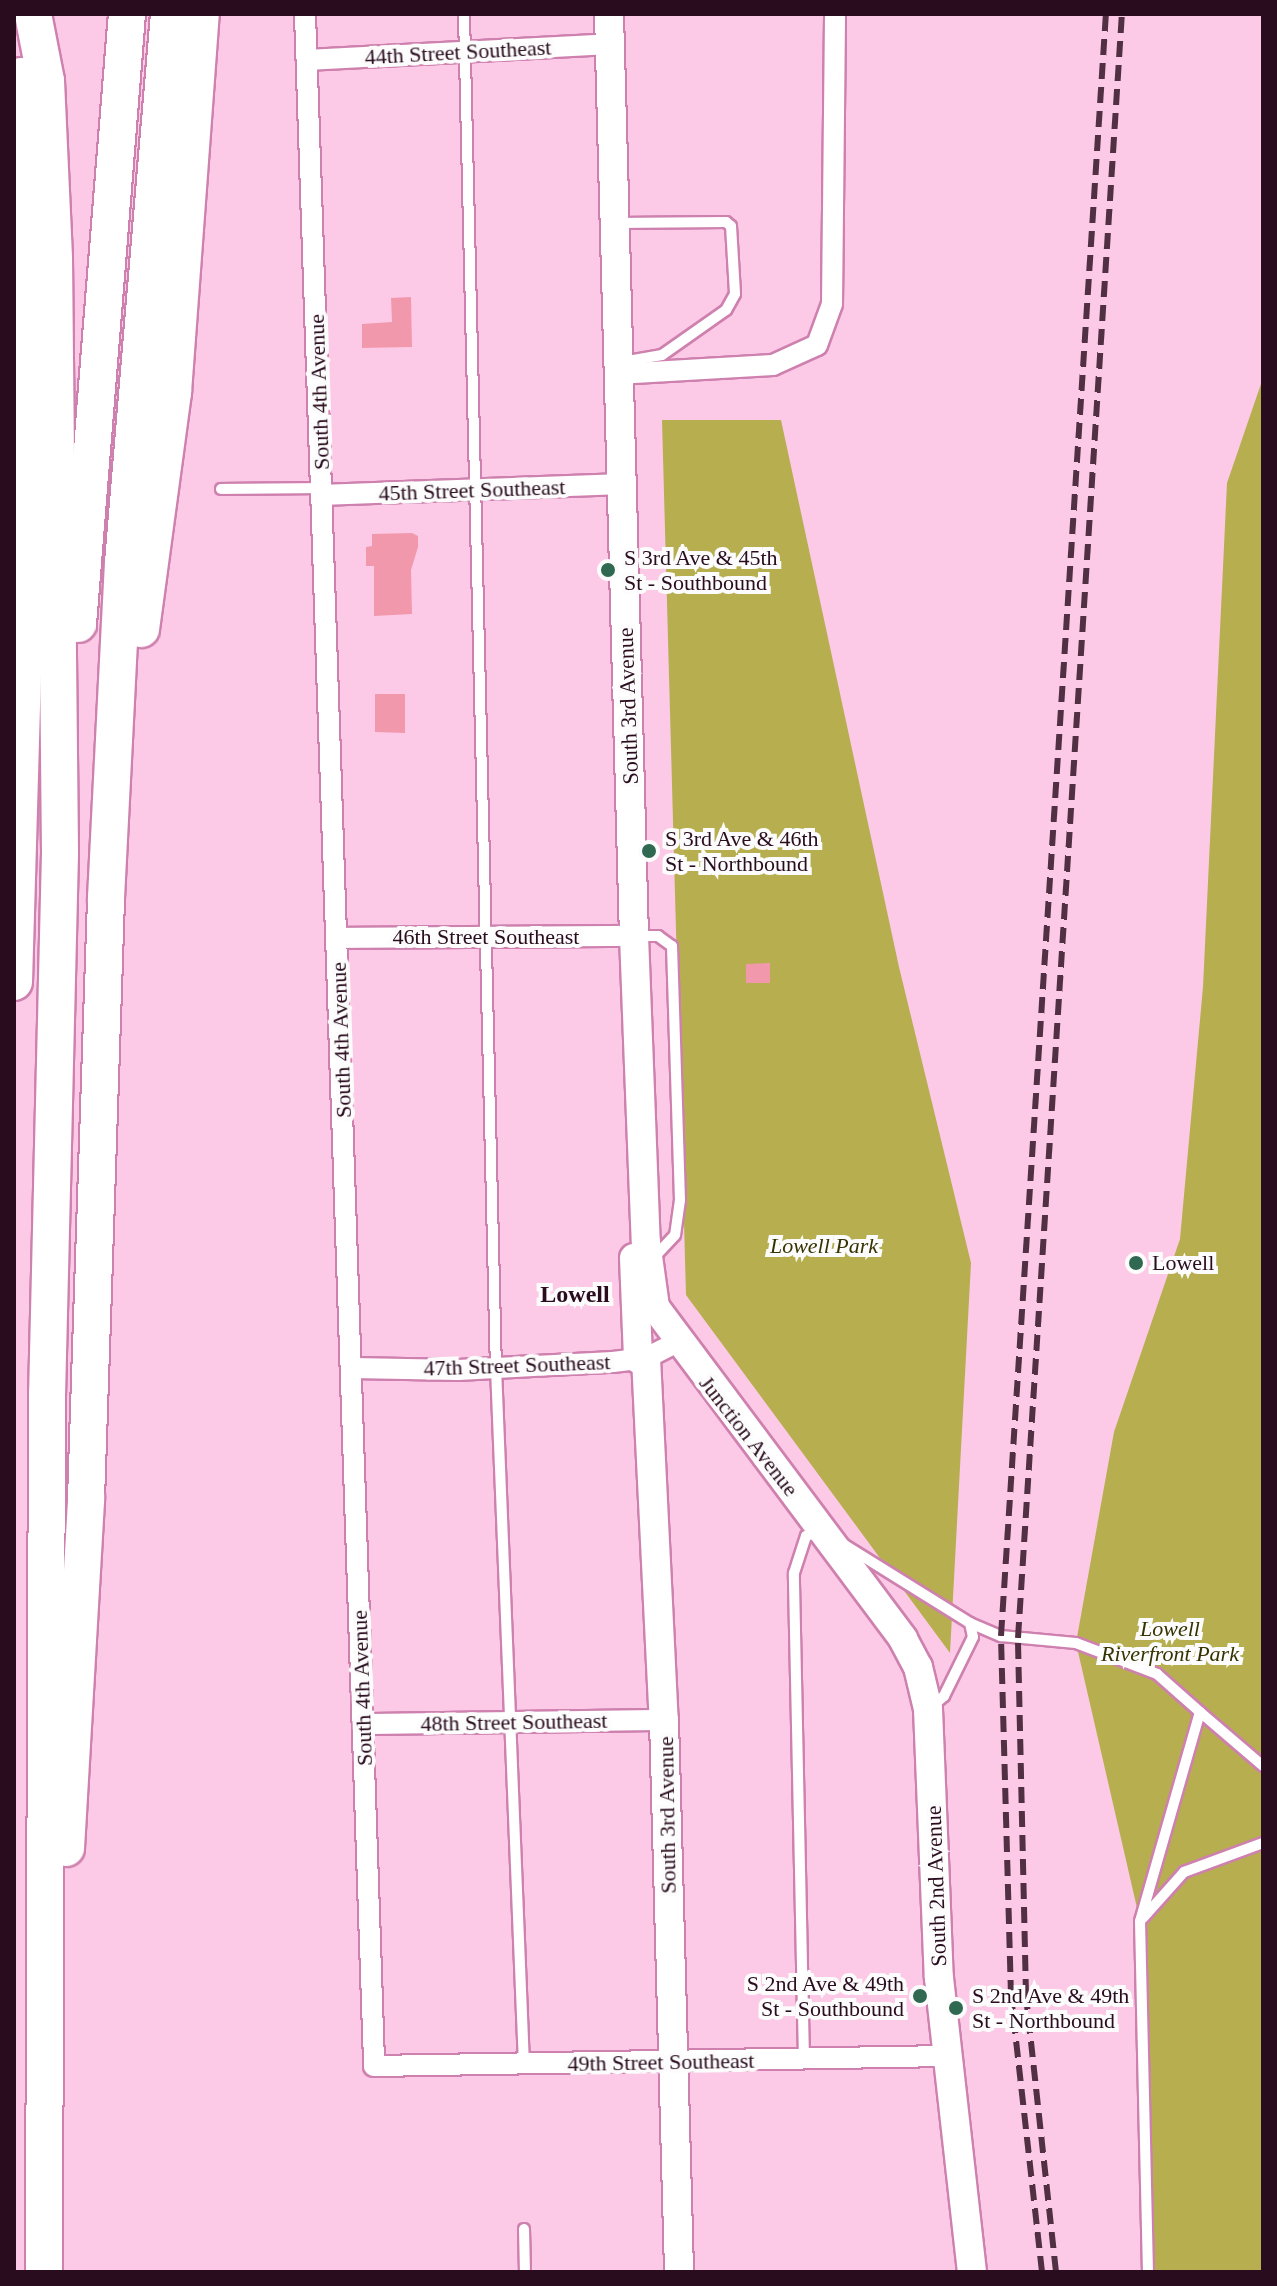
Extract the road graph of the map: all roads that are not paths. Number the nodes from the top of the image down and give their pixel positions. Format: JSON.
{"nodes":[{"id":1,"x":33,"y":14,"type":"edge"},
{"id":2,"x":127,"y":14,"type":"edge"},
{"id":3,"x":169,"y":14,"type":"edge"},
{"id":4,"x":201,"y":14,"type":"edge"},
{"id":5,"x":305,"y":14,"type":"edge"},
{"id":6,"x":464,"y":14,"type":"edge"},
{"id":7,"x":609,"y":14,"type":"edge"},
{"id":8,"x":835,"y":14,"type":"edge"},
{"id":9,"x":14,"y":39,"type":"edge"},
{"id":10,"x":610,"y":44,"type":"junction"},
{"id":11,"x":464,"y":52,"type":"junction"},
{"id":12,"x":307,"y":60,"type":"junction"},
{"id":13,"x":614,"y":223,"type":"junction"},
{"id":14,"x":616,"y":368,"type":"junction"},
{"id":15,"x":621,"y":484,"type":"junction"},
{"id":16,"x":221,"y":489,"type":"dead end"},
{"id":17,"x":471,"y":490,"type":"junction"},
{"id":18,"x":322,"y":491,"type":"junction"},
{"id":19,"x":60,"y":853,"type":"junction"},
{"id":20,"x":106,"y":898,"type":"junction"},
{"id":21,"x":634,"y":936,"type":"junction"},
{"id":22,"x":488,"y":937,"type":"junction"},
{"id":23,"x":338,"y":938,"type":"junction"},
{"id":24,"x":14,"y":982,"type":"edge"},
{"id":25,"x":642,"y":1141,"type":"junction"},
{"id":26,"x":649,"y":1264,"type":"junction"},
{"id":27,"x":677,"y":1342,"type":"junction"},
{"id":28,"x":642,"y":1359,"type":"junction"},
{"id":29,"x":353,"y":1368,"type":"junction"},
{"id":30,"x":496,"y":1368,"type":"junction"},
{"id":31,"x":822,"y":1531,"type":"junction"},
{"id":32,"x":970,"y":1623,"type":"junction"},
{"id":33,"x":928,"y":1709,"type":"junction"},
{"id":34,"x":1200,"y":1712,"type":"junction"},
{"id":35,"x":664,"y":1720,"type":"junction"},
{"id":36,"x":508,"y":1722,"type":"junction"},
{"id":37,"x":363,"y":1724,"type":"junction"},
{"id":38,"x":1263,"y":1766,"type":"edge"},
{"id":39,"x":1263,"y":1843,"type":"edge"},
{"id":40,"x":1140,"y":1921,"type":"junction"},
{"id":41,"x":948,"y":2056,"type":"junction"},
{"id":42,"x":673,"y":2061,"type":"junction"},
{"id":43,"x":804,"y":2061,"type":"junction"},
{"id":44,"x":524,"y":2064,"type":"junction"},
{"id":45,"x":374,"y":2066,"type":"joint"},
{"id":46,"x":44,"y":2217,"type":"junction"},
{"id":47,"x":524,"y":2229,"type":"dead end"},
{"id":48,"x":44,"y":2272,"type":"edge"},
{"id":49,"x":525,"y":2272,"type":"edge"},
{"id":50,"x":679,"y":2272,"type":"edge"},
{"id":51,"x":972,"y":2272,"type":"edge"},
{"id":52,"x":1148,"y":2272,"type":"edge"}],
"edges":[{"from":1,"to":19,"type":"highway"},
{"from":2,"to":19,"type":"highway"},
{"from":3,"to":20,"type":"highway"},
{"from":4,"to":20,"type":"highway"},
{"from":5,"to":12,"type":"street","name":"South 4th Avenue"},
{"from":6,"to":11,"type":"lane"},
{"from":7,"to":10,"type":"street","name":"South 3rd Avenue"},
{"from":8,"to":14,"type":"street"},
{"from":9,"to":24,"type":"highway"},
{"from":10,"to":11,"type":"street","name":"44th Street Southeast"},
{"from":10,"to":13,"type":"street","name":"South 3rd Avenue"},
{"from":11,"to":12,"type":"street","name":"44th Street Southeast"},
{"from":11,"to":17,"type":"lane"},
{"from":12,"to":18,"type":"street","name":"South 4th Avenue"},
{"from":13,"to":14,"type":"street","name":"South 3rd Avenue"},
{"from":13,"to":14,"type":"lane"},
{"from":14,"to":15,"type":"street","name":"South 3rd Avenue"},
{"from":15,"to":17,"type":"street","name":"45th Street Southeast"},
{"from":15,"to":21,"type":"street","name":"South 3rd Avenue"},
{"from":16,"to":18,"type":"lane"},
{"from":17,"to":18,"type":"street","name":"45th Street Southeast"},
{"from":17,"to":22,"type":"lane"},
{"from":18,"to":23,"type":"street","name":"South 4th Avenue"},
{"from":19,"to":46,"type":"highway"},
{"from":20,"to":46,"type":"highway"},
{"from":21,"to":22,"type":"street","name":"46th Street Southeast"},
{"from":21,"to":25,"type":"street","name":"South 3rd Avenue"},
{"from":21,"to":26,"type":"lane"},
{"from":22,"to":23,"type":"street","name":"46th Street Southeast"},
{"from":22,"to":30,"type":"lane"},
{"from":23,"to":29,"type":"street","name":"South 4th Avenue"},
{"from":25,"to":26,"type":"street","name":"South 3rd Avenue"},
{"from":25,"to":28,"type":"street","name":"South 3rd Avenue"},
{"from":26,"to":27,"type":"street","name":"South 3rd Avenue"},
{"from":27,"to":28,"type":"street","name":"47th Street Southeast"},
{"from":27,"to":31,"type":"street","name":"Junction Avenue"},
{"from":28,"to":30,"type":"street","name":"47th Street Southeast"},
{"from":28,"to":35,"type":"street","name":"South 3rd Avenue"},
{"from":29,"to":30,"type":"street","name":"47th Street Southeast"},
{"from":29,"to":37,"type":"street","name":"South 4th Avenue"},
{"from":30,"to":36,"type":"lane"},
{"from":31,"to":32,"type":"lane"},
{"from":31,"to":33,"type":"street","name":"South 2nd Avenue"},
{"from":31,"to":43,"type":"lane"},
{"from":32,"to":33,"type":"lane"},
{"from":32,"to":34,"type":"lane"},
{"from":33,"to":41,"type":"street","name":"South 2nd Avenue"},
{"from":34,"to":38,"type":"lane"},
{"from":34,"to":40,"type":"lane"},
{"from":35,"to":36,"type":"street","name":"48th Street Southeast"},
{"from":35,"to":42,"type":"street","name":"South 3rd Avenue"},
{"from":36,"to":37,"type":"street","name":"48th Street Southeast"},
{"from":36,"to":44,"type":"lane"},
{"from":37,"to":45,"type":"street","name":"South 4th Avenue"},
{"from":39,"to":40,"type":"lane"},
{"from":40,"to":52,"type":"lane"},
{"from":41,"to":43,"type":"street","name":"49th Street Southeast"},
{"from":41,"to":51,"type":"street","name":"South 2nd Avenue"},
{"from":42,"to":43,"type":"street","name":"49th Street Southeast"},
{"from":42,"to":44,"type":"street","name":"49th Street Southeast"},
{"from":42,"to":50,"type":"street","name":"South 3rd Avenue"},
{"from":44,"to":45,"type":"street","name":"49th Street Southeast"},
{"from":46,"to":48,"type":"highway"},
{"from":47,"to":49,"type":"lane"}]}
